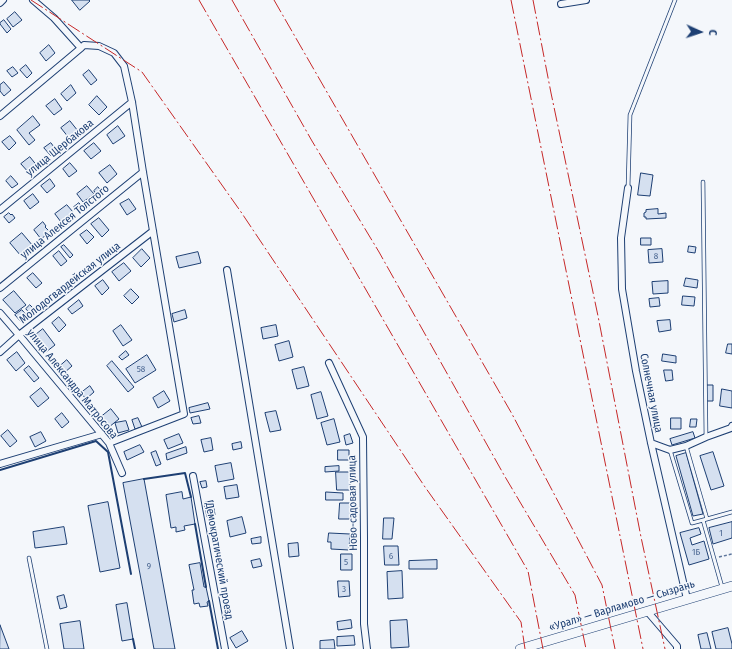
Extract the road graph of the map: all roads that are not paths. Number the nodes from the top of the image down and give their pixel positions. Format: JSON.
{"nodes":[{"id":1,"x":3,"y":0,"type":"edge"},
{"id":2,"x":33,"y":0,"type":"edge"},
{"id":3,"x":586,"y":0,"type":"edge"},
{"id":4,"x":675,"y":0,"type":"edge"},
{"id":5,"x":0,"y":3,"type":"edge"},
{"id":6,"x":561,"y":4,"type":"dead end"},
{"id":7,"x":81,"y":48,"type":"junction"},
{"id":8,"x":132,"y":102,"type":"junction"},
{"id":9,"x":0,"y":116,"type":"edge"},
{"id":10,"x":143,"y":172,"type":"junction"},
{"id":11,"x":703,"y":182,"type":"dead end"},
{"id":12,"x":628,"y":188,"type":"joint"},
{"id":13,"x":0,"y":210,"type":"edge"},
{"id":14,"x":153,"y":231,"type":"junction"},
{"id":15,"x":227,"y":270,"type":"dead end"},
{"id":16,"x":0,"y":288,"type":"edge"},
{"id":17,"x":0,"y":314,"type":"edge"},
{"id":18,"x":19,"y":335,"type":"junction"},
{"id":19,"x":0,"y":352,"type":"edge"},
{"id":20,"x":329,"y":363,"type":"dead end"},
{"id":21,"x":732,"y":429,"type":"edge"},
{"id":22,"x":102,"y":434,"type":"junction"},
{"id":23,"x":706,"y":437,"type":"junction"},
{"id":24,"x":109,"y":443,"type":"junction"},
{"id":25,"x":651,"y":443,"type":"junction"},
{"id":26,"x":686,"y":446,"type":"junction"},
{"id":27,"x":670,"y":450,"type":"junction"},
{"id":28,"x":0,"y":464,"type":"edge"},
{"id":29,"x":122,"y":473,"type":"dead end"},
{"id":30,"x":193,"y":476,"type":"dead end"},
{"id":31,"x":732,"y":512,"type":"edge"},
{"id":32,"x":707,"y":519,"type":"junction"},
{"id":33,"x":703,"y":520,"type":"junction"},
{"id":34,"x":29,"y":558,"type":"dead end"},
{"id":35,"x":732,"y":586,"type":"edge"},
{"id":36,"x":722,"y":589,"type":"junction"},
{"id":37,"x":687,"y":599,"type":"junction"},
{"id":38,"x":647,"y":611,"type":"junction"},
{"id":39,"x":678,"y":648,"type":"edge"},
{"id":40,"x":47,"y":649,"type":"edge"},
{"id":41,"x":225,"y":649,"type":"edge"},
{"id":42,"x":290,"y":649,"type":"edge"},
{"id":43,"x":367,"y":649,"type":"edge"},
{"id":44,"x":520,"y":649,"type":"edge"}],
"edges":[{"from":1,"to":5,"type":"street"},
{"from":2,"to":7,"type":"street"},
{"from":3,"to":6,"type":"street"},
{"from":4,"to":12,"type":"lane"},
{"from":7,"to":8,"type":"street"},
{"from":7,"to":9,"type":"street"},
{"from":8,"to":10,"type":"street"},
{"from":8,"to":13,"type":"street","name":"улица Щербакова"},
{"from":10,"to":14,"type":"street"},
{"from":10,"to":16,"type":"street","name":"улица Алексея Толстого"},
{"from":11,"to":23,"type":"lane"},
{"from":12,"to":25,"type":"street","name":"Солнечная улица"},
{"from":14,"to":18,"type":"street","name":"Молодогвардейская улица"},
{"from":14,"to":24,"type":"street"},
{"from":15,"to":42,"type":"street"},
{"from":17,"to":18,"type":"street","name":"улица Александра Матросова"},
{"from":18,"to":19,"type":"street","name":"Молодогвардейская улица"},
{"from":18,"to":22,"type":"street","name":"улица Александра Матросова"},
{"from":20,"to":43,"type":"street","name":"Ново-садовая улица"},
{"from":21,"to":23,"type":"street"},
{"from":22,"to":24,"type":"street","name":"улица Александра Матросова"},
{"from":22,"to":28,"type":"street"},
{"from":23,"to":26,"type":"street"},
{"from":24,"to":29,"type":"street","name":"улица Александра Матросова"},
{"from":25,"to":27,"type":"street"},
{"from":25,"to":37,"type":"street","name":"Солнечная улица"},
{"from":26,"to":27,"type":"street"},
{"from":26,"to":32,"type":"lane"},
{"from":27,"to":33,"type":"lane"},
{"from":30,"to":41,"type":"street","name":"Демократический проезд"},
{"from":31,"to":32,"type":"lane"},
{"from":32,"to":33,"type":"lane"},
{"from":33,"to":36,"type":"lane"},
{"from":34,"to":40,"type":"lane"},
{"from":35,"to":36,"type":"main road","name":"«Урал» — Варламово — Сызрань"},
{"from":36,"to":37,"type":"main road","name":"«Урал» — Варламово — Сызрань"},
{"from":37,"to":38,"type":"main road","name":"«Урал» — Варламово — Сызрань"},
{"from":38,"to":39,"type":"street"},
{"from":38,"to":44,"type":"main road","name":"«Урал» — Варламово — Сызрань"}]}
